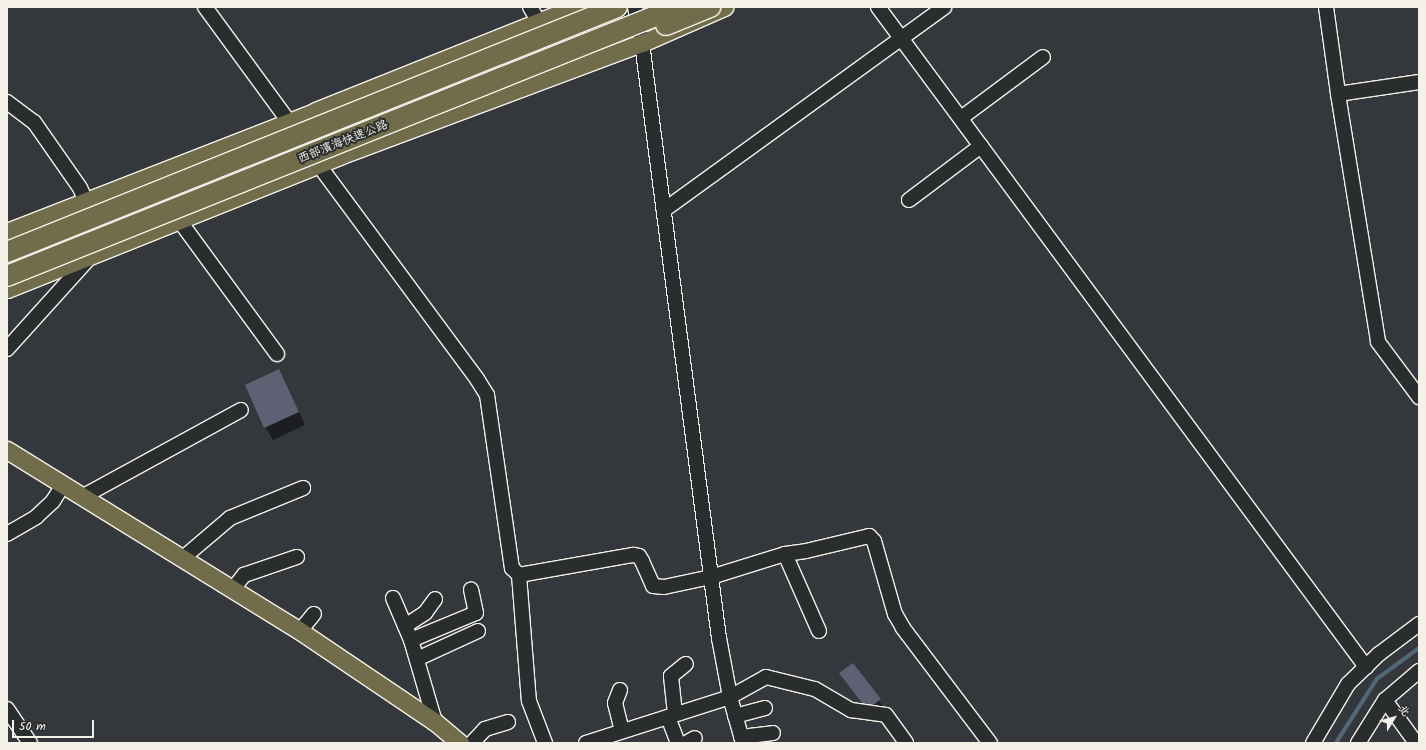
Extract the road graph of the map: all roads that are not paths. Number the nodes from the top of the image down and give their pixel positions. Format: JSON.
{"nodes":[{"id":1,"x":205,"y":7,"type":"edge"},
{"id":2,"x":560,"y":7,"type":"edge"},
{"id":3,"x":581,"y":7,"type":"edge"},
{"id":4,"x":602,"y":7,"type":"edge"},
{"id":5,"x":617,"y":7,"type":"edge"},
{"id":6,"x":635,"y":7,"type":"edge"},
{"id":7,"x":678,"y":7,"type":"edge"},
{"id":8,"x":695,"y":7,"type":"edge"},
{"id":9,"x":710,"y":7,"type":"edge"},
{"id":10,"x":724,"y":7,"type":"edge"},
{"id":11,"x":878,"y":7,"type":"edge"},
{"id":12,"x":944,"y":7,"type":"edge"},
{"id":13,"x":1326,"y":7,"type":"edge"},
{"id":14,"x":533,"y":12,"type":"edge"},
{"id":15,"x":640,"y":37,"type":"junction"},
{"id":16,"x":902,"y":39,"type":"junction"},
{"id":17,"x":1043,"y":57,"type":"dead end"},
{"id":18,"x":1419,"y":82,"type":"edge"},
{"id":19,"x":1338,"y":94,"type":"junction"},
{"id":20,"x":7,"y":102,"type":"edge"},
{"id":21,"x":316,"y":113,"type":"junction"},
{"id":22,"x":961,"y":118,"type":"junction"},
{"id":23,"x":290,"y":122,"type":"junction"},
{"id":24,"x":982,"y":146,"type":"junction"},
{"id":25,"x":339,"y":156,"type":"junction"},
{"id":26,"x":318,"y":164,"type":"junction"},
{"id":27,"x":909,"y":200,"type":"dead end"},
{"id":28,"x":86,"y":201,"type":"junction"},
{"id":29,"x":664,"y":210,"type":"junction"},
{"id":30,"x":179,"y":220,"type":"junction"},
{"id":31,"x":7,"y":232,"type":"edge"},
{"id":32,"x":7,"y":252,"type":"edge"},
{"id":33,"x":92,"y":255,"type":"junction"},
{"id":34,"x":7,"y":257,"type":"edge"},
{"id":35,"x":7,"y":271,"type":"edge"},
{"id":36,"x":7,"y":276,"type":"edge"},
{"id":37,"x":7,"y":289,"type":"edge"},
{"id":38,"x":7,"y":349,"type":"edge"},
{"id":39,"x":277,"y":354,"type":"dead end"},
{"id":40,"x":1419,"y":398,"type":"edge"},
{"id":41,"x":241,"y":410,"type":"dead end"},
{"id":42,"x":7,"y":450,"type":"edge"},
{"id":43,"x":63,"y":485,"type":"junction"},
{"id":44,"x":303,"y":488,"type":"dead end"},
{"id":45,"x":82,"y":497,"type":"junction"},
{"id":46,"x":7,"y":534,"type":"edge"},
{"id":47,"x":785,"y":554,"type":"junction"},
{"id":48,"x":297,"y":556,"type":"dead end"},
{"id":49,"x":183,"y":558,"type":"junction"},
{"id":50,"x":519,"y":575,"type":"junction"},
{"id":51,"x":711,"y":577,"type":"junction"},
{"id":52,"x":233,"y":589,"type":"junction"},
{"id":53,"x":471,"y":590,"type":"dead end"},
{"id":54,"x":394,"y":598,"type":"dead end"},
{"id":55,"x":435,"y":599,"type":"dead end"},
{"id":56,"x":314,"y":614,"type":"dead end"},
{"id":57,"x":1419,"y":624,"type":"edge"},
{"id":58,"x":405,"y":626,"type":"junction"},
{"id":59,"x":300,"y":631,"type":"junction"},
{"id":60,"x":478,"y":631,"type":"dead end"},
{"id":61,"x":820,"y":631,"type":"dead end"},
{"id":62,"x":411,"y":640,"type":"junction"},
{"id":63,"x":417,"y":659,"type":"junction"},
{"id":64,"x":686,"y":664,"type":"dead end"},
{"id":65,"x":1366,"y":667,"type":"junction"},
{"id":66,"x":1419,"y":671,"type":"edge"},
{"id":67,"x":620,"y":690,"type":"dead end"},
{"id":68,"x":730,"y":697,"type":"junction"},
{"id":69,"x":1385,"y":700,"type":"junction"},
{"id":70,"x":765,"y":708,"type":"dead end"},
{"id":71,"x":7,"y":709,"type":"edge"},
{"id":72,"x":672,"y":716,"type":"junction"},
{"id":73,"x":735,"y":716,"type":"junction"},
{"id":74,"x":435,"y":722,"type":"junction"},
{"id":75,"x":508,"y":722,"type":"dead end"},
{"id":76,"x":622,"y":731,"type":"junction"},
{"id":77,"x":773,"y":733,"type":"dead end"},
{"id":78,"x":742,"y":740,"type":"edge"},
{"id":79,"x":30,"y":743,"type":"edge"},
{"id":80,"x":460,"y":743,"type":"edge"},
{"id":81,"x":472,"y":743,"type":"edge"},
{"id":82,"x":545,"y":743,"type":"edge"},
{"id":83,"x":586,"y":743,"type":"edge"},
{"id":84,"x":678,"y":743,"type":"edge"},
{"id":85,"x":906,"y":743,"type":"edge"},
{"id":86,"x":990,"y":743,"type":"edge"},
{"id":87,"x":1313,"y":743,"type":"edge"},
{"id":88,"x":1358,"y":743,"type":"edge"},
{"id":89,"x":1416,"y":743,"type":"edge"}],
"edges":[{"from":1,"to":23,"type":"street"},
{"from":2,"to":14,"type":"main road"},
{"from":3,"to":21,"type":"highway"},
{"from":4,"to":34,"type":"main road"},
{"from":5,"to":32,"type":"highway","name":"西部濱海快速公路","bridge":true},
{"from":6,"to":15,"type":"street"},
{"from":7,"to":36,"type":"highway","name":"西部濱海快速公路","bridge":true},
{"from":8,"to":15,"type":"main road"},
{"from":9,"to":25,"type":"highway","bridge":true},
{"from":10,"to":15,"type":"main road"},
{"from":11,"to":16,"type":"street"},
{"from":12,"to":16,"type":"street"},
{"from":13,"to":19,"type":"street"},
{"from":14,"to":21,"type":"main road"},
{"from":15,"to":25,"type":"main road"},
{"from":15,"to":29,"type":"street"},
{"from":15,"to":35,"type":"main road"},
{"from":16,"to":22,"type":"street"},
{"from":16,"to":29,"type":"street"},
{"from":17,"to":22,"type":"street"},
{"from":18,"to":19,"type":"street"},
{"from":19,"to":40,"type":"street"},
{"from":20,"to":28,"type":"street"},
{"from":21,"to":23,"type":"main road"},
{"from":22,"to":24,"type":"street"},
{"from":23,"to":28,"type":"main road"},
{"from":24,"to":27,"type":"street"},
{"from":24,"to":65,"type":"street"},
{"from":25,"to":26,"type":"main road"},
{"from":26,"to":30,"type":"main road"},
{"from":26,"to":50,"type":"street"},
{"from":28,"to":31,"type":"main road"},
{"from":29,"to":51,"type":"street"},
{"from":30,"to":33,"type":"main road"},
{"from":30,"to":39,"type":"street"},
{"from":33,"to":37,"type":"main road"},
{"from":33,"to":38,"type":"street"},
{"from":41,"to":45,"type":"street"},
{"from":42,"to":43,"type":"main road"},
{"from":43,"to":45,"type":"main road"},
{"from":43,"to":46,"type":"street"},
{"from":44,"to":49,"type":"street"},
{"from":45,"to":49,"type":"main road"},
{"from":47,"to":51,"type":"street"},
{"from":47,"to":61,"type":"street"},
{"from":47,"to":86,"type":"street"},
{"from":48,"to":52,"type":"street"},
{"from":49,"to":52,"type":"main road"},
{"from":50,"to":51,"type":"street"},
{"from":50,"to":82,"type":"street"},
{"from":51,"to":68,"type":"street"},
{"from":52,"to":59,"type":"main road"},
{"from":53,"to":62,"type":"street"},
{"from":54,"to":58,"type":"street"},
{"from":55,"to":58,"type":"street"},
{"from":56,"to":59,"type":"street"},
{"from":57,"to":65,"type":"street"},
{"from":58,"to":62,"type":"street"},
{"from":59,"to":74,"type":"main road"},
{"from":60,"to":63,"type":"street"},
{"from":62,"to":63,"type":"street"},
{"from":63,"to":74,"type":"street"},
{"from":64,"to":72,"type":"street"},
{"from":65,"to":87,"type":"street"},
{"from":66,"to":69,"type":"street"},
{"from":67,"to":76,"type":"street"},
{"from":68,"to":72,"type":"street"},
{"from":68,"to":73,"type":"street"},
{"from":68,"to":85,"type":"street"},
{"from":69,"to":88,"type":"street"},
{"from":69,"to":89,"type":"street"},
{"from":70,"to":73,"type":"street"},
{"from":71,"to":79,"type":"street"},
{"from":72,"to":76,"type":"street"},
{"from":72,"to":84,"type":"street"},
{"from":73,"to":78,"type":"street"},
{"from":74,"to":80,"type":"main road"},
{"from":75,"to":81,"type":"street"},
{"from":76,"to":83,"type":"street"},
{"from":77,"to":78,"type":"street"}]}
